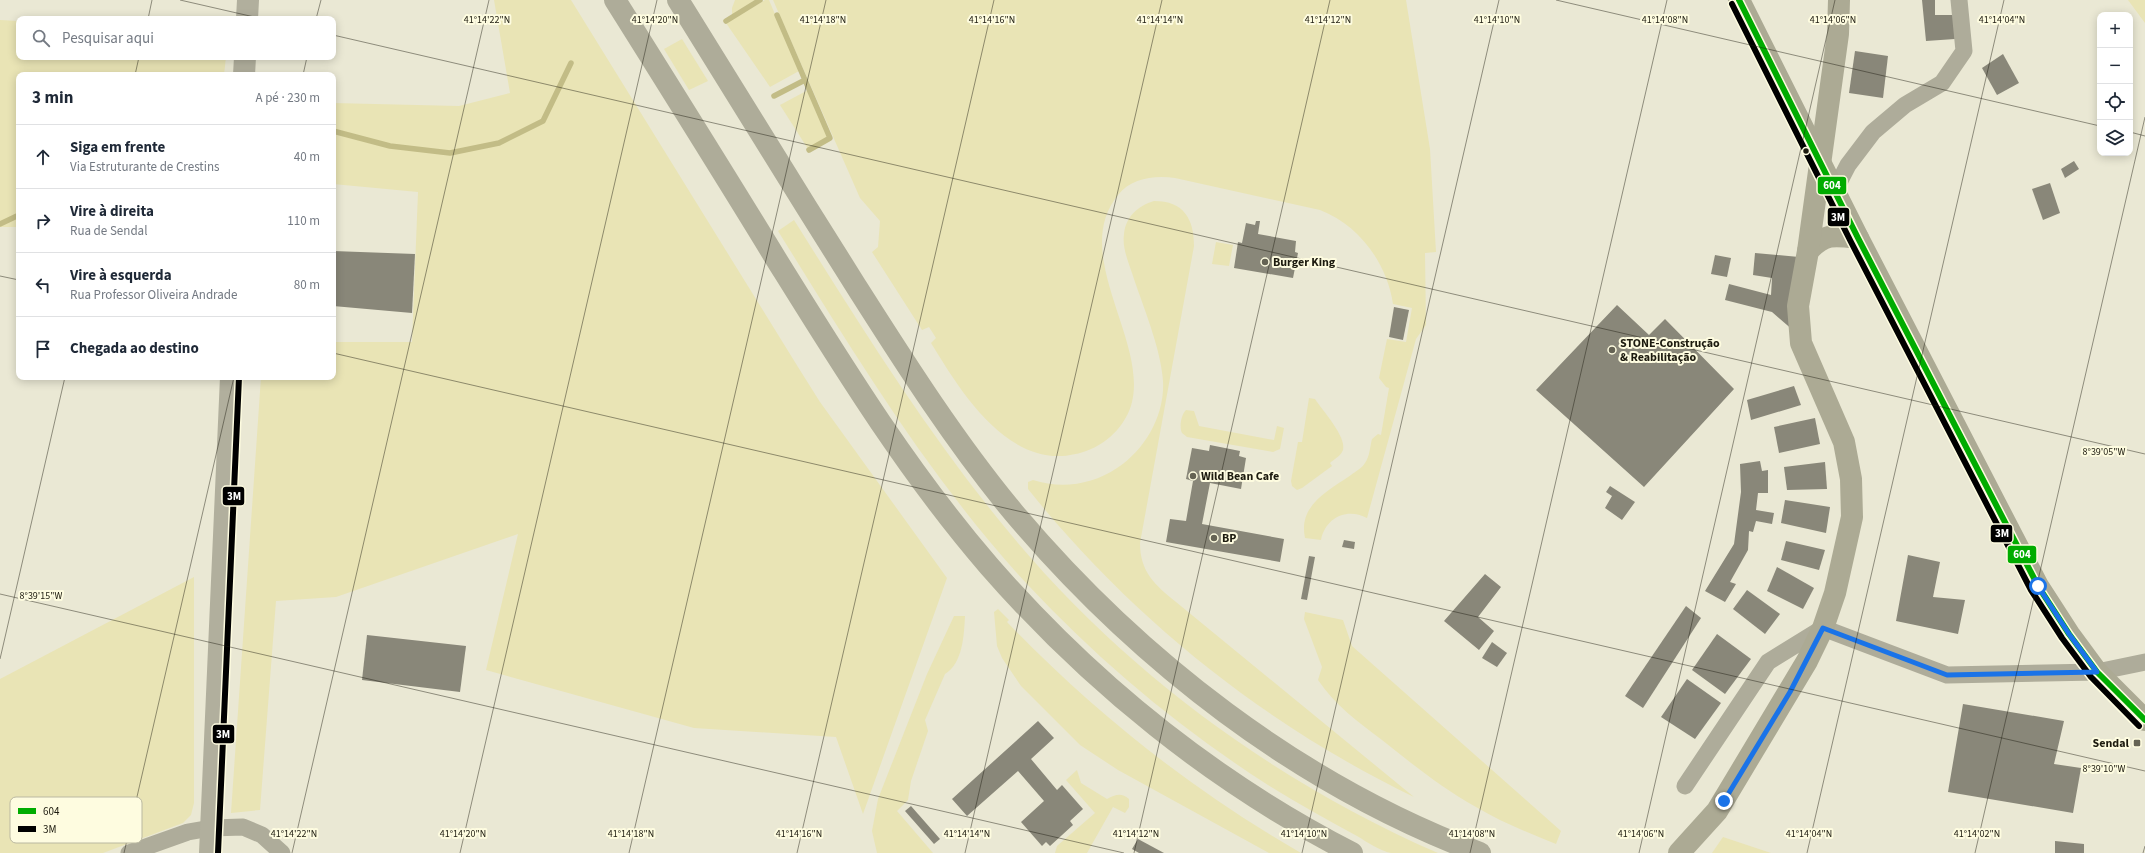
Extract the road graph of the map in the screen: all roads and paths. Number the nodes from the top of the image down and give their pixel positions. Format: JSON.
{"nodes":[{"id":1,"x":248,"y":0,"type":"edge"},
{"id":2,"x":615,"y":0,"type":"edge"},
{"id":3,"x":678,"y":0,"type":"edge"},
{"id":4,"x":1739,"y":0,"type":"edge"},
{"id":5,"x":1838,"y":0,"type":"edge"},
{"id":6,"x":1958,"y":0,"type":"edge"},
{"id":7,"x":247,"y":16,"type":"edge"},
{"id":8,"x":245,"y":60,"type":"edge"},
{"id":9,"x":244,"y":72,"type":"edge"},
{"id":10,"x":1820,"y":164,"type":"junction"},
{"id":11,"x":1834,"y":192,"type":"junction"},
{"id":12,"x":1858,"y":238,"type":"junction"},
{"id":13,"x":1808,"y":251,"type":"junction"},
{"id":14,"x":231,"y":380,"type":"edge"},
{"id":15,"x":1823,"y":628,"type":"junction"},
{"id":16,"x":2145,"y":662,"type":"edge"},
{"id":17,"x":2097,"y":672,"type":"junction"},
{"id":18,"x":2145,"y":720,"type":"edge"},
{"id":19,"x":1685,"y":786,"type":"dead end"},
{"id":20,"x":211,"y":828,"type":"junction"},
{"id":21,"x":129,"y":853,"type":"edge"},
{"id":22,"x":210,"y":853,"type":"edge"},
{"id":23,"x":282,"y":853,"type":"edge"},
{"id":24,"x":1352,"y":853,"type":"edge"},
{"id":25,"x":1480,"y":853,"type":"edge"},
{"id":26,"x":1679,"y":853,"type":"edge"}],
"edges":[{"from":1,"to":7,"type":"main road"},
{"from":2,"to":24,"type":"highway"},
{"from":3,"to":25,"type":"highway"},
{"from":4,"to":10,"type":"street"},
{"from":5,"to":10,"type":"street"},
{"from":6,"to":11,"type":"street"},
{"from":8,"to":9,"type":"main road"},
{"from":10,"to":11,"type":"street"},
{"from":10,"to":13,"type":"street"},
{"from":11,"to":12,"type":"street"},
{"from":11,"to":13,"type":"street"},
{"from":12,"to":13,"type":"street"},
{"from":12,"to":17,"type":"street"},
{"from":13,"to":15,"type":"street"},
{"from":14,"to":20,"type":"main road"},
{"from":15,"to":17,"type":"street"},
{"from":15,"to":19,"type":"street"},
{"from":15,"to":26,"type":"street"},
{"from":16,"to":17,"type":"street"},
{"from":17,"to":18,"type":"street"},
{"from":20,"to":21,"type":"street"},
{"from":20,"to":22,"type":"main road"},
{"from":20,"to":23,"type":"street"}]}
